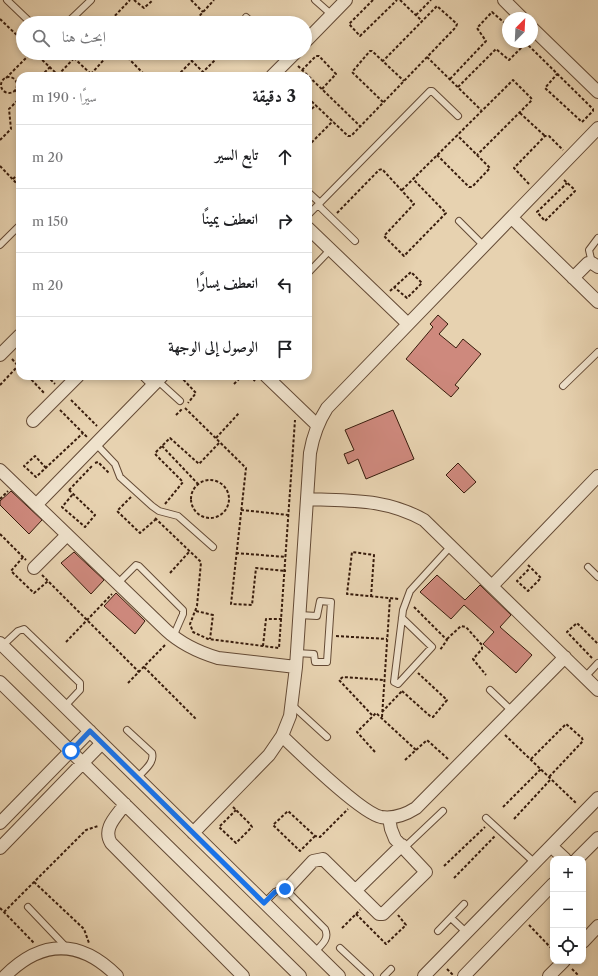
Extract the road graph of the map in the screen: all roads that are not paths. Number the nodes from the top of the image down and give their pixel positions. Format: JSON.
{"nodes":[{"id":1,"x":7,"y":0,"type":"edge"},
{"id":2,"x":91,"y":0,"type":"edge"},
{"id":3,"x":315,"y":0,"type":"edge"},
{"id":4,"x":346,"y":0,"type":"edge"},
{"id":5,"x":504,"y":0,"type":"edge"},
{"id":6,"x":516,"y":12,"type":"edge"},
{"id":7,"x":332,"y":15,"type":"junction"},
{"id":8,"x":24,"y":16,"type":"edge"},
{"id":9,"x":74,"y":16,"type":"edge"},
{"id":10,"x":538,"y":34,"type":"edge"},
{"id":11,"x":312,"y":35,"type":"edge"},
{"id":12,"x":286,"y":60,"type":"edge"},
{"id":13,"x":275,"y":72,"type":"edge"},
{"id":14,"x":598,"y":92,"type":"edge"},
{"id":15,"x":458,"y":116,"type":"dead end"},
{"id":16,"x":598,"y":128,"type":"edge"},
{"id":17,"x":312,"y":196,"type":"edge"},
{"id":18,"x":319,"y":204,"type":"junction"},
{"id":19,"x":312,"y":211,"type":"edge"},
{"id":20,"x":512,"y":218,"type":"junction"},
{"id":21,"x":459,"y":221,"type":"dead end"},
{"id":22,"x":16,"y":229,"type":"edge"},
{"id":23,"x":312,"y":232,"type":"edge"},
{"id":24,"x":598,"y":238,"type":"edge"},
{"id":25,"x":355,"y":241,"type":"dead end"},
{"id":26,"x":0,"y":244,"type":"edge"},
{"id":27,"x":484,"y":246,"type":"junction"},
{"id":28,"x":330,"y":250,"type":"junction"},
{"id":29,"x":595,"y":265,"type":"edge"},
{"id":30,"x":312,"y":269,"type":"edge"},
{"id":31,"x":573,"y":278,"type":"junction"},
{"id":32,"x":598,"y":302,"type":"edge"},
{"id":33,"x":408,"y":324,"type":"junction"},
{"id":34,"x":16,"y":339,"type":"edge"},
{"id":35,"x":598,"y":352,"type":"edge"},
{"id":36,"x":0,"y":355,"type":"edge"},
{"id":37,"x":74,"y":380,"type":"edge"},
{"id":38,"x":262,"y":380,"type":"edge"},
{"id":39,"x":157,"y":381,"type":"edge"},
{"id":40,"x":563,"y":386,"type":"dead end"},
{"id":41,"x":182,"y":404,"type":"road end"},
{"id":42,"x":33,"y":421,"type":"dead end"},
{"id":43,"x":317,"y":425,"type":"junction"},
{"id":44,"x":96,"y":444,"type":"junction"},
{"id":45,"x":0,"y":470,"type":"edge"},
{"id":46,"x":598,"y":476,"type":"edge"},
{"id":47,"x":307,"y":499,"type":"junction"},
{"id":48,"x":36,"y":505,"type":"junction"},
{"id":49,"x":67,"y":535,"type":"junction"},
{"id":50,"x":451,"y":546,"type":"junction"},
{"id":51,"x":213,"y":547,"type":"dead end"},
{"id":52,"x":588,"y":567,"type":"dead end"},
{"id":53,"x":34,"y":568,"type":"road end"},
{"id":54,"x":598,"y":577,"type":"edge"},
{"id":55,"x":119,"y":585,"type":"junction"},
{"id":56,"x":492,"y":586,"type":"junction"},
{"id":57,"x":299,"y":615,"type":"junction"},
{"id":58,"x":402,"y":618,"type":"junction"},
{"id":59,"x":173,"y":637,"type":"junction"},
{"id":60,"x":1,"y":644,"type":"edge"},
{"id":61,"x":296,"y":653,"type":"junction"},
{"id":62,"x":564,"y":657,"type":"junction"},
{"id":63,"x":598,"y":663,"type":"edge"},
{"id":64,"x":296,"y":667,"type":"junction"},
{"id":65,"x":585,"y":677,"type":"junction"},
{"id":66,"x":0,"y":682,"type":"edge"},
{"id":67,"x":490,"y":690,"type":"dead end"},
{"id":68,"x":598,"y":690,"type":"edge"},
{"id":69,"x":292,"y":705,"type":"junction"},
{"id":70,"x":64,"y":706,"type":"junction"},
{"id":71,"x":512,"y":711,"type":"junction"},
{"id":72,"x":128,"y":730,"type":"dead end"},
{"id":73,"x":90,"y":731,"type":"junction"},
{"id":74,"x":282,"y":736,"type":"junction"},
{"id":75,"x":328,"y":737,"type":"dead end"},
{"id":76,"x":102,"y":743,"type":"junction"},
{"id":77,"x":71,"y":751,"type":"junction"},
{"id":78,"x":83,"y":762,"type":"junction"},
{"id":79,"x":137,"y":778,"type":"junction"},
{"id":80,"x":598,"y":798,"type":"edge"},
{"id":81,"x":126,"y":804,"type":"junction"},
{"id":82,"x":443,"y":811,"type":"dead end"},
{"id":83,"x":389,"y":818,"type":"junction"},
{"id":84,"x":488,"y":820,"type":"road end"},
{"id":85,"x":0,"y":823,"type":"edge"},
{"id":86,"x":193,"y":833,"type":"junction"},
{"id":87,"x":598,"y":838,"type":"edge"},
{"id":88,"x":551,"y":846,"type":"junction"},
{"id":89,"x":403,"y":847,"type":"junction"},
{"id":90,"x":0,"y":848,"type":"edge"},
{"id":91,"x":562,"y":856,"type":"edge"},
{"id":92,"x":580,"y":856,"type":"edge"},
{"id":93,"x":535,"y":863,"type":"junction"},
{"id":94,"x":550,"y":887,"type":"edge"},
{"id":95,"x":286,"y":890,"type":"junction"},
{"id":96,"x":356,"y":890,"type":"junction"},
{"id":97,"x":264,"y":903,"type":"junction"},
{"id":98,"x":464,"y":904,"type":"dead end"},
{"id":99,"x":28,"y":907,"type":"dead end"},
{"id":100,"x":451,"y":918,"type":"junction"},
{"id":101,"x":598,"y":926,"type":"edge"},
{"id":102,"x":438,"y":931,"type":"dead end"},
{"id":103,"x":466,"y":933,"type":"junction"},
{"id":104,"x":586,"y":939,"type":"edge"},
{"id":105,"x":340,"y":948,"type":"dead end"},
{"id":106,"x":68,"y":949,"type":"junction"},
{"id":107,"x":315,"y":952,"type":"junction"},
{"id":108,"x":561,"y":964,"type":"edge"},
{"id":109,"x":391,"y":969,"type":"dead end"},
{"id":110,"x":5,"y":976,"type":"edge"},
{"id":111,"x":117,"y":976,"type":"edge"},
{"id":112,"x":243,"y":976,"type":"edge"},
{"id":113,"x":300,"y":976,"type":"edge"},
{"id":114,"x":339,"y":976,"type":"edge"},
{"id":115,"x":370,"y":976,"type":"edge"},
{"id":116,"x":384,"y":976,"type":"edge"},
{"id":117,"x":424,"y":976,"type":"edge"},
{"id":118,"x":464,"y":976,"type":"edge"},
{"id":119,"x":549,"y":976,"type":"edge"}],
"edges":[{"from":1,"to":8,"type":"lane"},
{"from":2,"to":9,"type":"lane"},
{"from":3,"to":7,"type":"lane"},
{"from":4,"to":7,"type":"street"},
{"from":5,"to":6,"type":"street"},
{"from":7,"to":11,"type":"street"},
{"from":10,"to":14,"type":"street"},
{"from":12,"to":13,"type":"street"},
{"from":15,"to":18,"type":"lane"},
{"from":16,"to":20,"type":"street"},
{"from":17,"to":18,"type":"lane"},
{"from":18,"to":19,"type":"lane"},
{"from":18,"to":25,"type":"lane"},
{"from":20,"to":27,"type":"street"},
{"from":20,"to":31,"type":"street"},
{"from":21,"to":27,"type":"lane"},
{"from":22,"to":26,"type":"lane"},
{"from":23,"to":28,"type":"street"},
{"from":24,"to":29,"type":"lane"},
{"from":27,"to":33,"type":"street"},
{"from":28,"to":30,"type":"lane"},
{"from":28,"to":33,"type":"street"},
{"from":29,"to":31,"type":"street"},
{"from":31,"to":32,"type":"street"},
{"from":33,"to":43,"type":"street"},
{"from":34,"to":36,"type":"street"},
{"from":35,"to":40,"type":"lane"},
{"from":37,"to":42,"type":"street"},
{"from":38,"to":43,"type":"street"},
{"from":39,"to":41,"type":"lane"},
{"from":39,"to":44,"type":"street"},
{"from":43,"to":47,"type":"street"},
{"from":44,"to":48,"type":"street"},
{"from":44,"to":51,"type":"lane"},
{"from":45,"to":48,"type":"street"},
{"from":46,"to":56,"type":"street"},
{"from":47,"to":50,"type":"street"},
{"from":47,"to":57,"type":"street"},
{"from":48,"to":49,"type":"street"},
{"from":49,"to":53,"type":"street"},
{"from":49,"to":55,"type":"street"},
{"from":50,"to":56,"type":"street"},
{"from":50,"to":58,"type":"lane"},
{"from":52,"to":54,"type":"lane"},
{"from":55,"to":59,"type":"street"},
{"from":55,"to":59,"type":"lane"},
{"from":56,"to":62,"type":"street"},
{"from":57,"to":61,"type":"street"},
{"from":57,"to":61,"type":"lane"},
{"from":58,"to":58,"type":"lane"},
{"from":59,"to":64,"type":"street"},
{"from":60,"to":70,"type":"street"},
{"from":60,"to":70,"type":"lane"},
{"from":61,"to":64,"type":"street"},
{"from":62,"to":65,"type":"street"},
{"from":62,"to":71,"type":"street"},
{"from":63,"to":65,"type":"lane"},
{"from":64,"to":69,"type":"street"},
{"from":65,"to":68,"type":"street"},
{"from":66,"to":77,"type":"street"},
{"from":67,"to":71,"type":"lane"},
{"from":69,"to":74,"type":"street"},
{"from":69,"to":75,"type":"lane"},
{"from":70,"to":73,"type":"street"},
{"from":71,"to":83,"type":"street"},
{"from":72,"to":79,"type":"lane"},
{"from":73,"to":76,"type":"street"},
{"from":73,"to":77,"type":"street"},
{"from":74,"to":83,"type":"street"},
{"from":74,"to":86,"type":"street"},
{"from":76,"to":78,"type":"street"},
{"from":76,"to":79,"type":"street"},
{"from":77,"to":78,"type":"street"},
{"from":77,"to":85,"type":"street"},
{"from":78,"to":81,"type":"street"},
{"from":78,"to":90,"type":"street"},
{"from":79,"to":86,"type":"street"},
{"from":80,"to":88,"type":"street"},
{"from":81,"to":112,"type":"street"},
{"from":81,"to":113,"type":"street"},
{"from":82,"to":89,"type":"lane"},
{"from":83,"to":89,"type":"street"},
{"from":84,"to":93,"type":"lane"},
{"from":86,"to":97,"type":"street"},
{"from":87,"to":92,"type":"street"},
{"from":88,"to":91,"type":"street"},
{"from":88,"to":93,"type":"street"},
{"from":89,"to":96,"type":"street"},
{"from":89,"to":96,"type":"street"},
{"from":93,"to":103,"type":"street"},
{"from":94,"to":118,"type":"street"},
{"from":95,"to":96,"type":"street"},
{"from":95,"to":97,"type":"lane"},
{"from":95,"to":107,"type":"lane"},
{"from":97,"to":107,"type":"street"},
{"from":98,"to":100,"type":"lane"},
{"from":99,"to":106,"type":"lane"},
{"from":100,"to":102,"type":"lane"},
{"from":100,"to":103,"type":"lane"},
{"from":101,"to":104,"type":"street"},
{"from":103,"to":117,"type":"street"},
{"from":105,"to":115,"type":"lane"},
{"from":106,"to":110,"type":"street"},
{"from":106,"to":111,"type":"street"},
{"from":107,"to":114,"type":"street"},
{"from":108,"to":119,"type":"street"},
{"from":109,"to":116,"type":"lane"}]}
